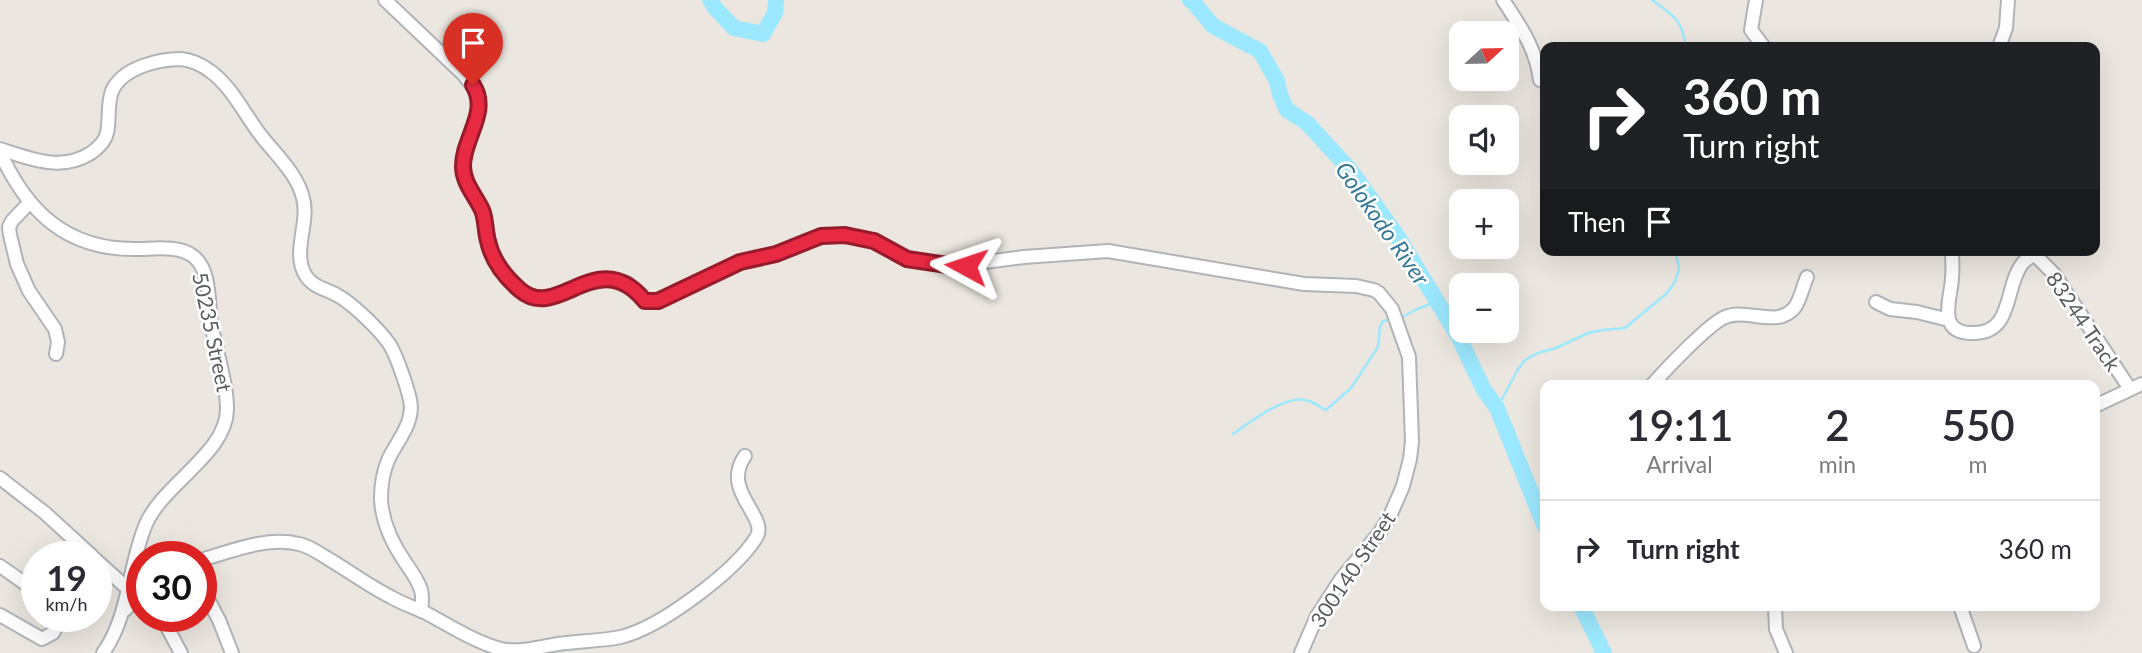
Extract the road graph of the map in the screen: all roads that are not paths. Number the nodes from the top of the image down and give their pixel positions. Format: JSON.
{"nodes":[{"id":1,"x":385,"y":0,"type":"edge"},
{"id":2,"x":1503,"y":0,"type":"edge"},
{"id":3,"x":1756,"y":0,"type":"edge"},
{"id":4,"x":2008,"y":0,"type":"edge"},
{"id":5,"x":1760,"y":42,"type":"edge"},
{"id":6,"x":2001,"y":42,"type":"edge"},
{"id":7,"x":1540,"y":80,"type":"dead end"},
{"id":8,"x":0,"y":150,"type":"edge"},
{"id":9,"x":30,"y":202,"type":"junction"},
{"id":10,"x":1952,"y":256,"type":"edge"},
{"id":11,"x":2031,"y":256,"type":"edge"},
{"id":12,"x":2036,"y":256,"type":"edge"},
{"id":13,"x":1807,"y":276,"type":"dead end"},
{"id":14,"x":1876,"y":302,"type":"dead end"},
{"id":15,"x":1949,"y":320,"type":"junction"},
{"id":16,"x":56,"y":354,"type":"dead end"},
{"id":17,"x":1657,"y":380,"type":"edge"},
{"id":18,"x":2136,"y":386,"type":"edge"},
{"id":19,"x":2100,"y":404,"type":"edge"},
{"id":20,"x":745,"y":456,"type":"dead end"},
{"id":21,"x":0,"y":478,"type":"edge"},
{"id":22,"x":76,"y":541,"type":"edge"},
{"id":23,"x":140,"y":541,"type":"edge"},
{"id":24,"x":217,"y":556,"type":"edge"},
{"id":25,"x":0,"y":566,"type":"edge"},
{"id":26,"x":112,"y":573,"type":"edge"},
{"id":27,"x":21,"y":581,"type":"edge"},
{"id":28,"x":126,"y":584,"type":"edge"},
{"id":29,"x":126,"y":608,"type":"edge"},
{"id":30,"x":421,"y":611,"type":"junction"},
{"id":31,"x":1775,"y":611,"type":"edge"},
{"id":32,"x":1962,"y":611,"type":"edge"},
{"id":33,"x":0,"y":615,"type":"edge"},
{"id":34,"x":217,"y":616,"type":"edge"},
{"id":35,"x":21,"y":627,"type":"edge"},
{"id":36,"x":30,"y":632,"type":"edge"},
{"id":37,"x":54,"y":632,"type":"edge"},
{"id":38,"x":169,"y":632,"type":"edge"},
{"id":39,"x":1973,"y":646,"type":"dead end"},
{"id":40,"x":565,"y":648,"type":"edge"},
{"id":41,"x":103,"y":653,"type":"edge"},
{"id":42,"x":181,"y":653,"type":"edge"},
{"id":43,"x":232,"y":653,"type":"edge"},
{"id":44,"x":1301,"y":653,"type":"edge"},
{"id":45,"x":1786,"y":653,"type":"edge"}],
"edges":[{"from":1,"to":44,"type":"street","name":"300140 Street"},
{"from":2,"to":7,"type":"street"},
{"from":3,"to":5,"type":"street"},
{"from":4,"to":6,"type":"street"},
{"from":8,"to":9,"type":"street","name":"50235 Street"},
{"from":8,"to":30,"type":"street"},
{"from":9,"to":16,"type":"street"},
{"from":9,"to":23,"type":"street","name":"50235 Street"},
{"from":10,"to":15,"type":"street"},
{"from":11,"to":15,"type":"street","name":"83244 Track"},
{"from":12,"to":18,"type":"street","name":"83244 Track"},
{"from":13,"to":17,"type":"street"},
{"from":14,"to":15,"type":"street"},
{"from":18,"to":19,"type":"street"},
{"from":20,"to":40,"type":"street"},
{"from":21,"to":22,"type":"street"},
{"from":24,"to":30,"type":"street"},
{"from":25,"to":27,"type":"street"},
{"from":26,"to":28,"type":"street"},
{"from":29,"to":41,"type":"street","name":"50235 Street"},
{"from":30,"to":40,"type":"street"},
{"from":31,"to":45,"type":"street"},
{"from":32,"to":39,"type":"street"},
{"from":33,"to":35,"type":"street"},
{"from":34,"to":43,"type":"street"},
{"from":36,"to":37,"type":"street"},
{"from":38,"to":42,"type":"street"}]}
